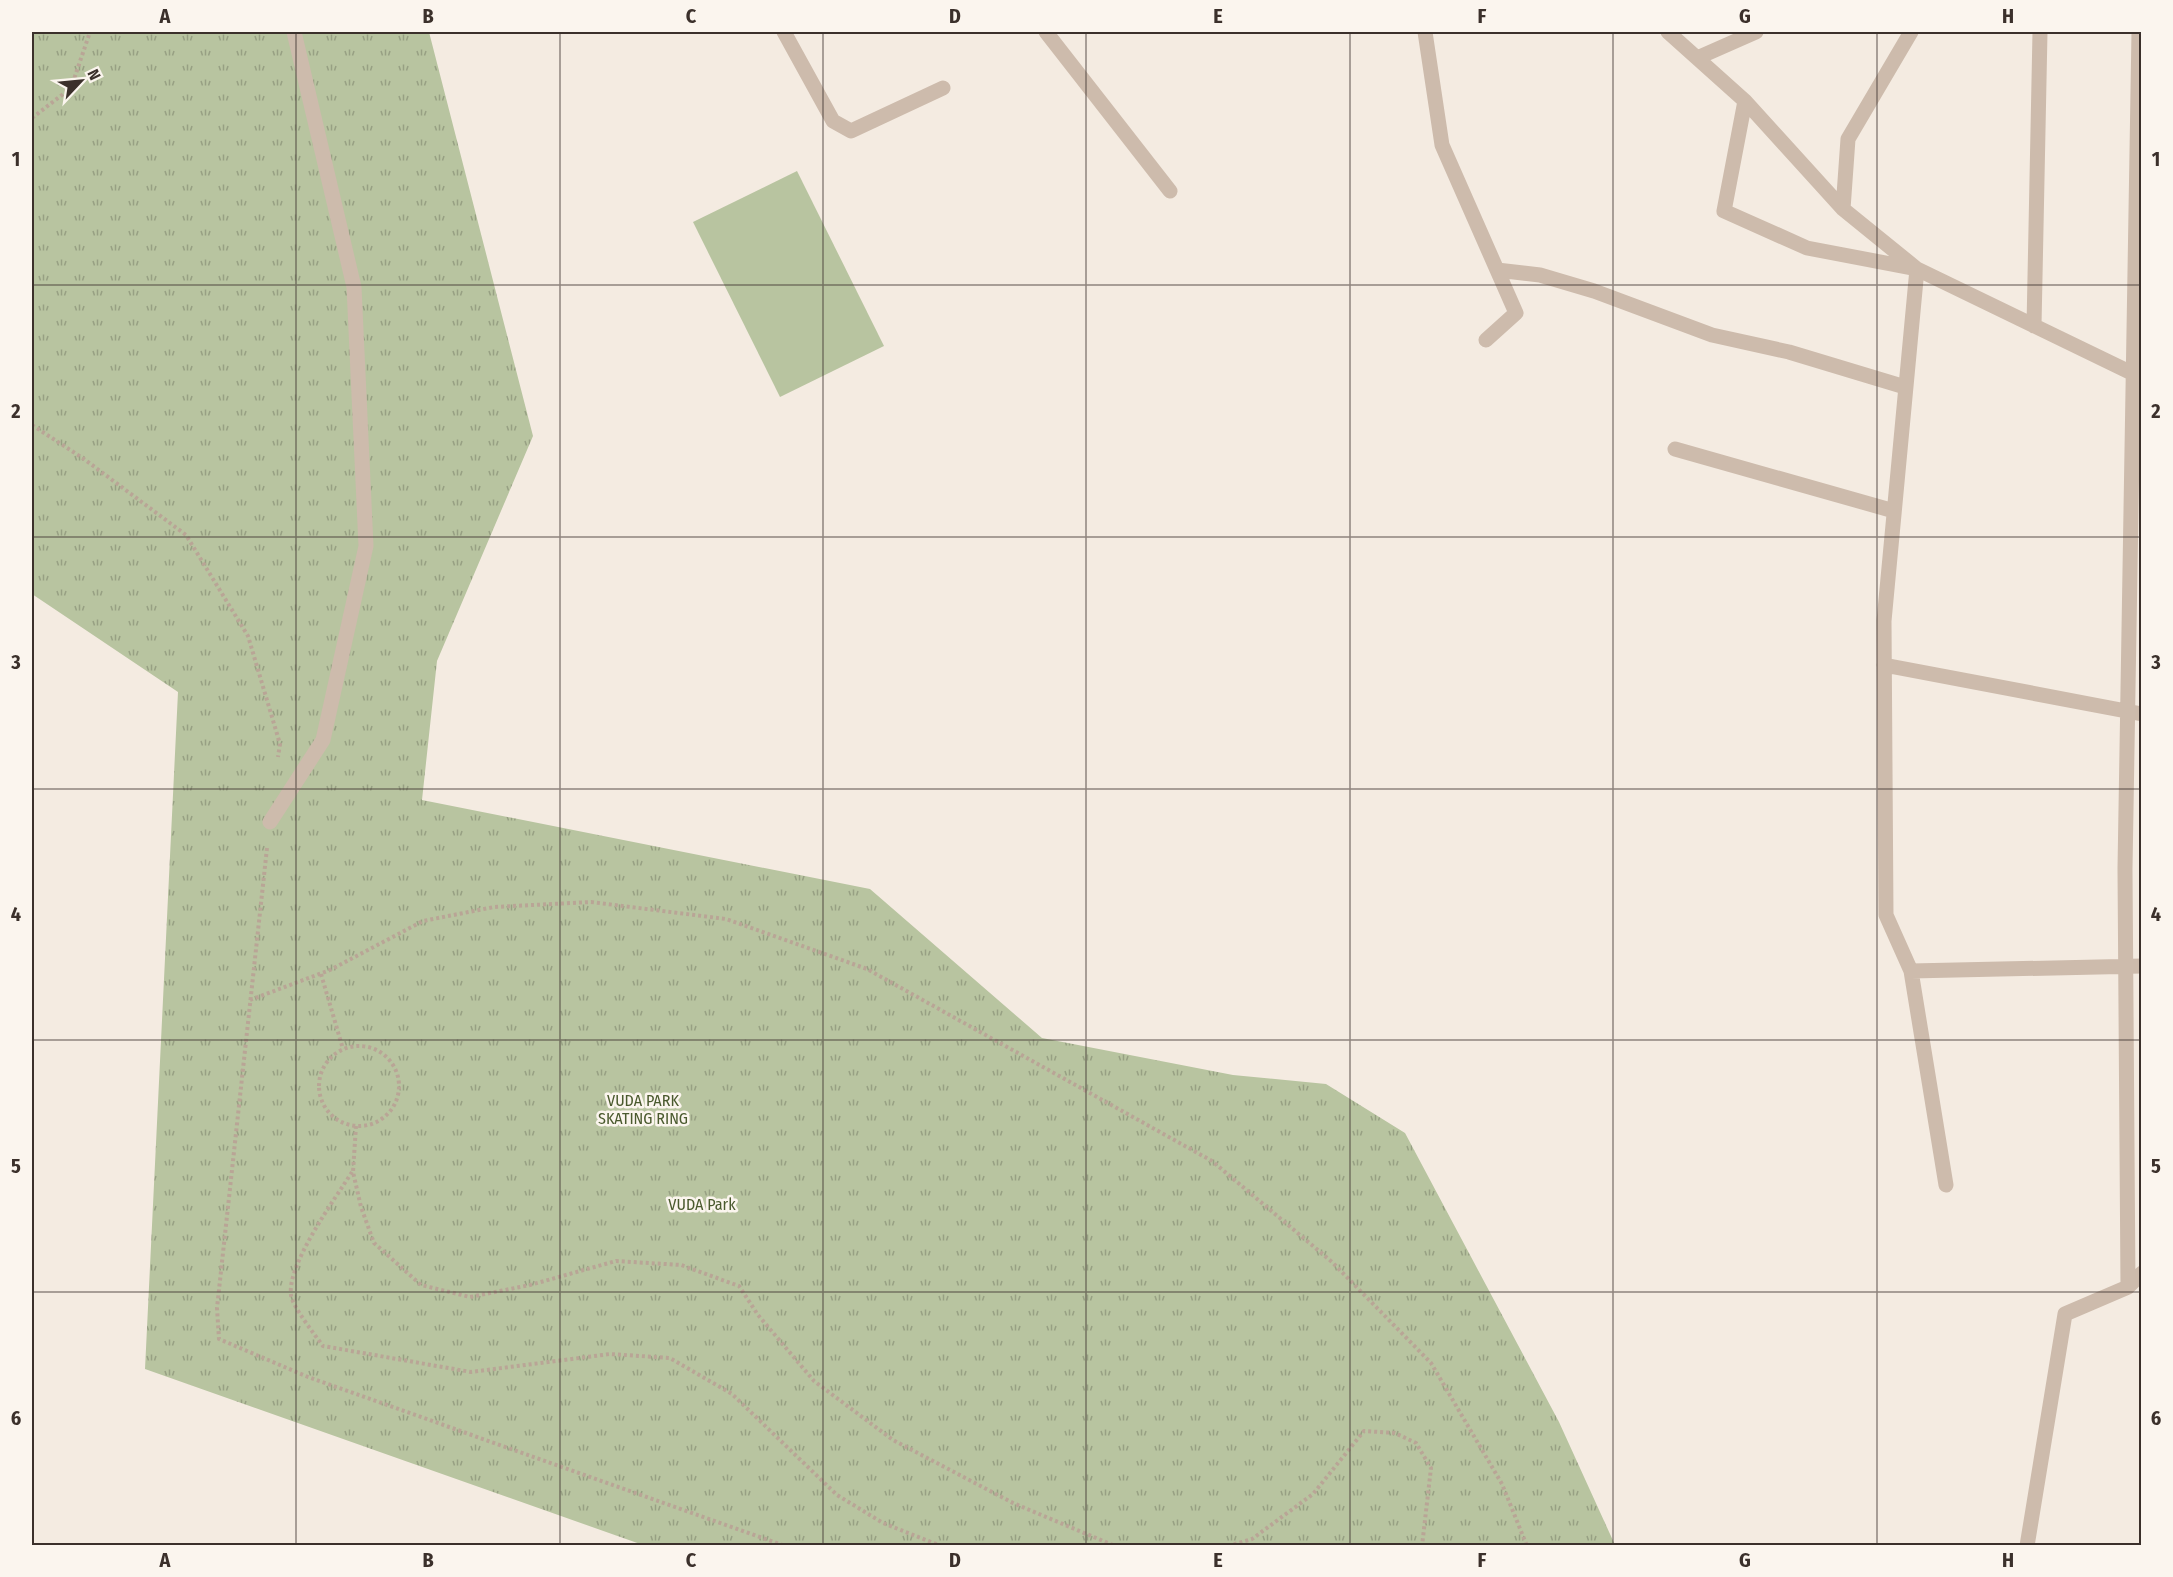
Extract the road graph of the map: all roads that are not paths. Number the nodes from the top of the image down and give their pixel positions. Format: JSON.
{"nodes":[{"id":1,"x":294,"y":32,"type":"edge"},
{"id":2,"x":784,"y":32,"type":"edge"},
{"id":3,"x":1046,"y":32,"type":"edge"},
{"id":4,"x":1425,"y":32,"type":"edge"},
{"id":5,"x":1668,"y":32,"type":"edge"},
{"id":6,"x":1756,"y":32,"type":"edge"},
{"id":7,"x":1911,"y":32,"type":"edge"},
{"id":8,"x":2040,"y":32,"type":"edge"},
{"id":9,"x":2139,"y":32,"type":"edge"},
{"id":10,"x":1697,"y":58,"type":"junction"},
{"id":11,"x":943,"y":88,"type":"dead end"},
{"id":12,"x":1745,"y":101,"type":"junction"},
{"id":13,"x":1170,"y":191,"type":"dead end"},
{"id":14,"x":1843,"y":209,"type":"junction"},
{"id":15,"x":1917,"y":269,"type":"junction"},
{"id":16,"x":1497,"y":270,"type":"junction"},
{"id":17,"x":2034,"y":326,"type":"junction"},
{"id":18,"x":1486,"y":340,"type":"dead end"},
{"id":19,"x":2137,"y":376,"type":"edge"},
{"id":20,"x":1905,"y":387,"type":"junction"},
{"id":21,"x":1675,"y":449,"type":"dead end"},
{"id":22,"x":1894,"y":511,"type":"junction"},
{"id":23,"x":2135,"y":580,"type":"edge"},
{"id":24,"x":1884,"y":665,"type":"junction"},
{"id":25,"x":2134,"y":713,"type":"edge"},
{"id":26,"x":270,"y":822,"type":"road end"},
{"id":27,"x":2125,"y":965,"type":"junction"},
{"id":28,"x":2142,"y":966,"type":"edge"},
{"id":29,"x":1911,"y":971,"type":"junction"},
{"id":30,"x":1946,"y":1185,"type":"dead end"},
{"id":31,"x":2142,"y":1273,"type":"edge"},
{"id":32,"x":2128,"y":1287,"type":"junction"},
{"id":33,"x":2027,"y":1545,"type":"edge"}],
"edges":[{"from":1,"to":26,"type":"street"},
{"from":2,"to":11,"type":"street"},
{"from":3,"to":13,"type":"street"},
{"from":4,"to":16,"type":"street"},
{"from":5,"to":10,"type":"street"},
{"from":6,"to":10,"type":"street"},
{"from":7,"to":14,"type":"street"},
{"from":8,"to":17,"type":"street"},
{"from":9,"to":19,"type":"street"},
{"from":10,"to":12,"type":"street"},
{"from":12,"to":14,"type":"street"},
{"from":12,"to":15,"type":"street"},
{"from":14,"to":15,"type":"street"},
{"from":15,"to":17,"type":"street"},
{"from":15,"to":20,"type":"street"},
{"from":16,"to":18,"type":"street"},
{"from":16,"to":20,"type":"street"},
{"from":17,"to":19,"type":"street"},
{"from":19,"to":23,"type":"street"},
{"from":20,"to":22,"type":"street"},
{"from":21,"to":22,"type":"street"},
{"from":22,"to":24,"type":"street"},
{"from":23,"to":25,"type":"street"},
{"from":24,"to":25,"type":"street"},
{"from":24,"to":29,"type":"street"},
{"from":25,"to":27,"type":"street"},
{"from":27,"to":28,"type":"street"},
{"from":27,"to":29,"type":"street"},
{"from":27,"to":32,"type":"street"},
{"from":29,"to":30,"type":"street"},
{"from":31,"to":32,"type":"street"},
{"from":32,"to":33,"type":"street"}]}
